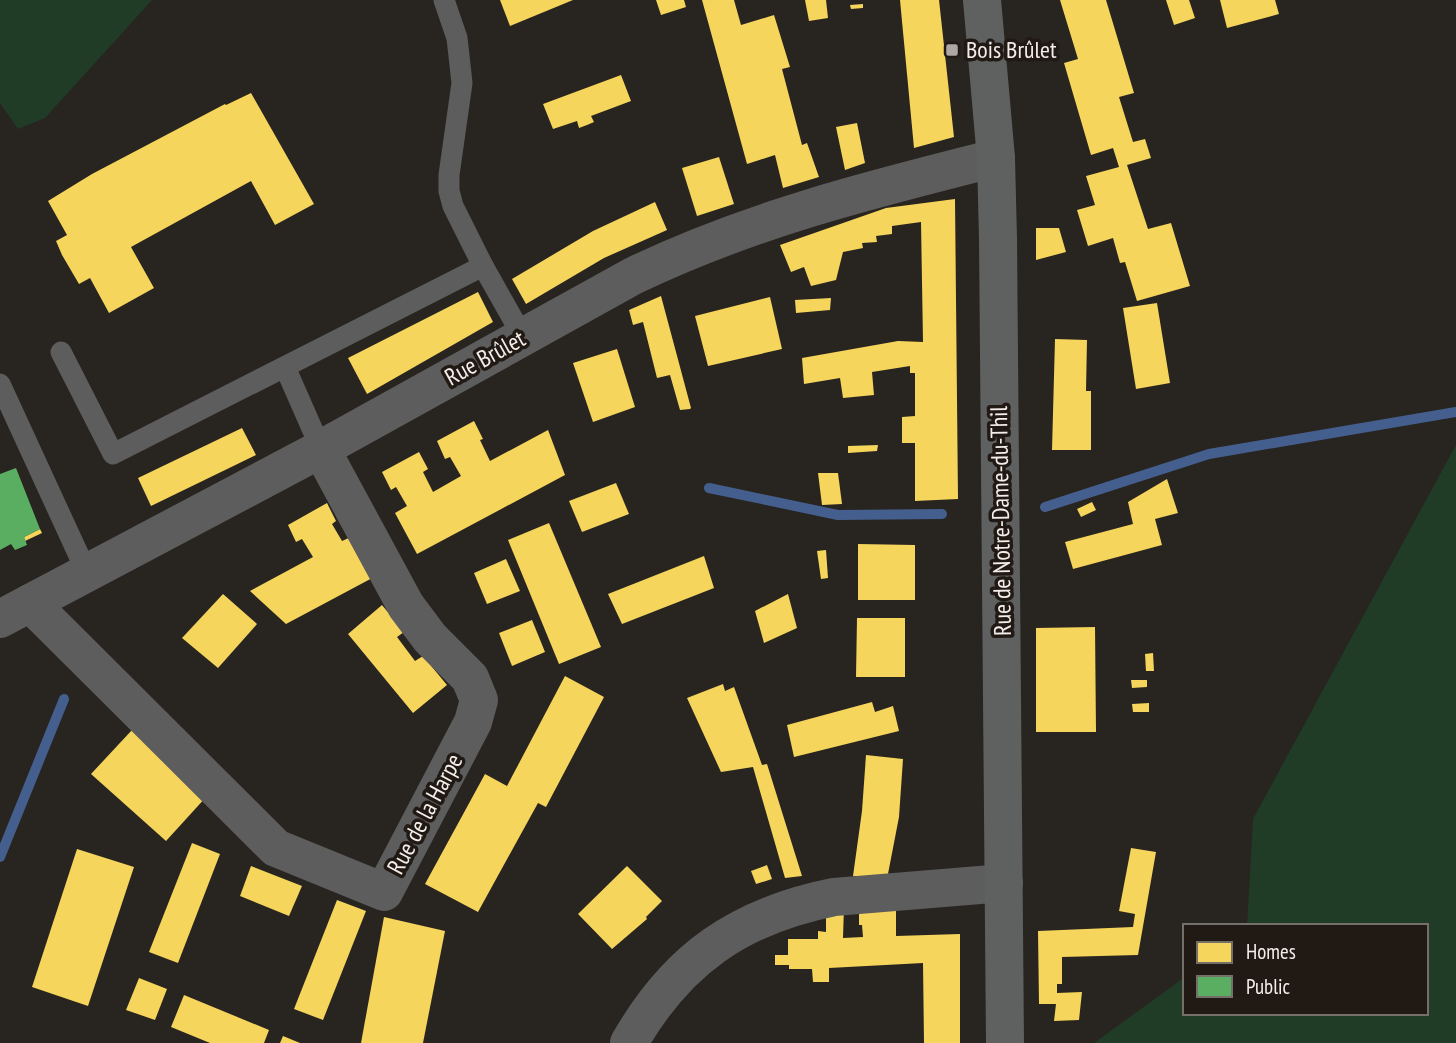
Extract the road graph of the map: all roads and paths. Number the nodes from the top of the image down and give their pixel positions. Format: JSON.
{"nodes":[{"id":1,"x":444,"y":0,"type":"edge"},
{"id":2,"x":982,"y":0,"type":"edge"},
{"id":3,"x":996,"y":158,"type":"junction"},
{"id":4,"x":483,"y":266,"type":"junction"},
{"id":5,"x":523,"y":337,"type":"junction"},
{"id":6,"x":61,"y":352,"type":"dead end"},
{"id":7,"x":285,"y":367,"type":"junction"},
{"id":8,"x":0,"y":384,"type":"edge"},
{"id":9,"x":321,"y":449,"type":"junction"},
{"id":10,"x":87,"y":573,"type":"junction"},
{"id":11,"x":15,"y":611,"type":"edge"},
{"id":12,"x":1004,"y":883,"type":"junction"},
{"id":13,"x":629,"y":1043,"type":"edge"},
{"id":14,"x":1005,"y":1043,"type":"edge"}],
"edges":[{"from":1,"to":4,"type":"lane"},
{"from":2,"to":3,"type":"main road","name":"Rue de Notre-Dame-du-Thil"},
{"from":3,"to":5,"type":"street","name":"Rue Brûlet"},
{"from":3,"to":12,"type":"main road","name":"Rue de Notre-Dame-du-Thil"},
{"from":4,"to":5,"type":"lane"},
{"from":4,"to":7,"type":"lane"},
{"from":5,"to":9,"type":"street","name":"Rue Brûlet"},
{"from":6,"to":7,"type":"lane"},
{"from":7,"to":9,"type":"lane"},
{"from":8,"to":10,"type":"lane"},
{"from":9,"to":10,"type":"street","name":"Rue Brûlet"},
{"from":9,"to":11,"type":"street","name":"Rue de la Harpe"},
{"from":10,"to":11,"type":"street","name":"Rue Brûlet"},
{"from":12,"to":13,"type":"street"},
{"from":12,"to":14,"type":"main road","name":"Rue de Notre-Dame-du-Thil"}]}
